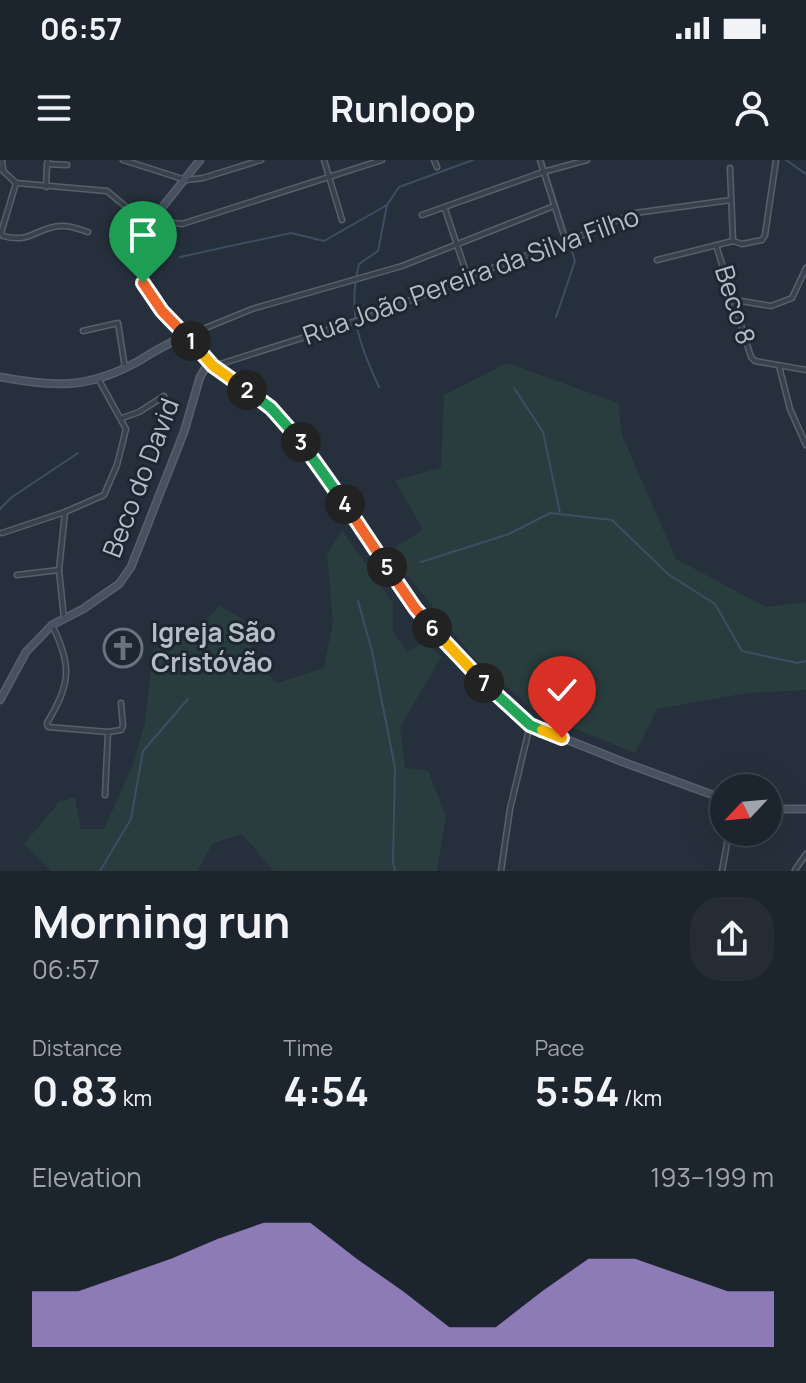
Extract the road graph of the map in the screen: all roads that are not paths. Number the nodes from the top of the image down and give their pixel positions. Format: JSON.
{"nodes":[{"id":1,"x":2,"y":160,"type":"edge"},
{"id":2,"x":123,"y":160,"type":"edge"},
{"id":3,"x":200,"y":160,"type":"edge"},
{"id":4,"x":261,"y":160,"type":"edge"},
{"id":5,"x":324,"y":160,"type":"edge"},
{"id":6,"x":382,"y":160,"type":"edge"},
{"id":7,"x":434,"y":160,"type":"edge"},
{"id":8,"x":540,"y":160,"type":"edge"},
{"id":9,"x":587,"y":160,"type":"edge"},
{"id":10,"x":776,"y":160,"type":"edge"},
{"id":11,"x":48,"y":162,"type":"edge"},
{"id":12,"x":67,"y":165,"type":"dead end"},
{"id":13,"x":437,"y":167,"type":"dead end"},
{"id":14,"x":2,"y":168,"type":"edge"},
{"id":15,"x":730,"y":168,"type":"dead end"},
{"id":16,"x":543,"y":172,"type":"junction"},
{"id":17,"x":329,"y":177,"type":"junction"},
{"id":18,"x":186,"y":180,"type":"junction"},
{"id":19,"x":16,"y":183,"type":"junction"},
{"id":20,"x":46,"y":187,"type":"junction"},
{"id":21,"x":731,"y":200,"type":"junction"},
{"id":22,"x":554,"y":206,"type":"junction"},
{"id":23,"x":445,"y":209,"type":"junction"},
{"id":24,"x":422,"y":215,"type":"dead end"},
{"id":25,"x":152,"y":220,"type":"junction"},
{"id":26,"x":342,"y":220,"type":"dead end"},
{"id":27,"x":88,"y":232,"type":"dead end"},
{"id":28,"x":142,"y":240,"type":"junction"},
{"id":29,"x":733,"y":241,"type":"junction"},
{"id":30,"x":566,"y":242,"type":"junction"},
{"id":31,"x":456,"y":244,"type":"junction"},
{"id":32,"x":716,"y":245,"type":"junction"},
{"id":33,"x":657,"y":260,"type":"dead end"},
{"id":34,"x":806,"y":268,"type":"edge"},
{"id":35,"x":468,"y":278,"type":"junction"},
{"id":36,"x":735,"y":300,"type":"junction"},
{"id":37,"x":83,"y":331,"type":"dead end"},
{"id":38,"x":186,"y":336,"type":"junction"},
{"id":39,"x":211,"y":364,"type":"junction"},
{"id":40,"x":779,"y":366,"type":"junction"},
{"id":41,"x":125,"y":368,"type":"junction"},
{"id":42,"x":806,"y":370,"type":"edge"},
{"id":43,"x":0,"y":377,"type":"edge"},
{"id":44,"x":99,"y":380,"type":"junction"},
{"id":45,"x":164,"y":396,"type":"dead end"},
{"id":46,"x":122,"y":418,"type":"junction"},
{"id":47,"x":806,"y":445,"type":"edge"},
{"id":48,"x":65,"y":512,"type":"junction"},
{"id":49,"x":2,"y":533,"type":"edge"},
{"id":50,"x":59,"y":570,"type":"junction"},
{"id":51,"x":17,"y":575,"type":"dead end"},
{"id":52,"x":64,"y":619,"type":"junction"},
{"id":53,"x":52,"y":625,"type":"junction"},
{"id":54,"x":0,"y":700,"type":"edge"},
{"id":55,"x":121,"y":703,"type":"dead end"},
{"id":56,"x":530,"y":725,"type":"junction"},
{"id":57,"x":108,"y":732,"type":"junction"},
{"id":58,"x":710,"y":794,"type":"edge"},
{"id":59,"x":105,"y":795,"type":"dead end"},
{"id":60,"x":782,"y":809,"type":"edge"},
{"id":61,"x":806,"y":809,"type":"edge"},
{"id":62,"x":726,"y":846,"type":"edge"},
{"id":63,"x":806,"y":854,"type":"edge"},
{"id":64,"x":795,"y":870,"type":"edge"},
{"id":65,"x":501,"y":871,"type":"edge"},
{"id":66,"x":722,"y":871,"type":"edge"}],
"edges":[{"from":1,"to":14,"type":"street"},
{"from":2,"to":18,"type":"street"},
{"from":3,"to":18,"type":"main road"},
{"from":4,"to":18,"type":"street"},
{"from":5,"to":17,"type":"street"},
{"from":6,"to":17,"type":"street"},
{"from":7,"to":13,"type":"street"},
{"from":8,"to":16,"type":"street"},
{"from":9,"to":16,"type":"street"},
{"from":10,"to":29,"type":"street"},
{"from":11,"to":12,"type":"street"},
{"from":11,"to":20,"type":"street"},
{"from":14,"to":19,"type":"street"},
{"from":15,"to":21,"type":"street"},
{"from":16,"to":22,"type":"street"},
{"from":16,"to":23,"type":"street"},
{"from":17,"to":25,"type":"street"},
{"from":17,"to":26,"type":"street"},
{"from":18,"to":25,"type":"main road"},
{"from":19,"to":20,"type":"street"},
{"from":19,"to":27,"type":"street"},
{"from":20,"to":28,"type":"street"},
{"from":21,"to":29,"type":"street"},
{"from":21,"to":30,"type":"street","name":"Rua João Pereira da Silva Filho"},
{"from":22,"to":30,"type":"street"},
{"from":22,"to":31,"type":"street"},
{"from":23,"to":24,"type":"street"},
{"from":23,"to":31,"type":"street"},
{"from":25,"to":28,"type":"main road"},
{"from":28,"to":38,"type":"main road"},
{"from":29,"to":32,"type":"street"},
{"from":30,"to":35,"type":"street","name":"Rua João Pereira da Silva Filho"},
{"from":31,"to":35,"type":"street"},
{"from":31,"to":38,"type":"street"},
{"from":32,"to":33,"type":"street"},
{"from":32,"to":36,"type":"street","name":"Beco 8"},
{"from":34,"to":36,"type":"street"},
{"from":35,"to":39,"type":"street","name":"Rua João Pereira da Silva Filho"},
{"from":36,"to":40,"type":"street","name":"Beco 8"},
{"from":37,"to":41,"type":"street"},
{"from":38,"to":39,"type":"main road"},
{"from":38,"to":41,"type":"main road"},
{"from":39,"to":52,"type":"main road","name":"Beco do David"},
{"from":39,"to":56,"type":"main road"},
{"from":40,"to":42,"type":"street","name":"Beco 8"},
{"from":40,"to":47,"type":"street"},
{"from":41,"to":44,"type":"main road"},
{"from":43,"to":44,"type":"main road"},
{"from":44,"to":46,"type":"street"},
{"from":45,"to":46,"type":"street"},
{"from":46,"to":48,"type":"street"},
{"from":48,"to":49,"type":"street"},
{"from":48,"to":50,"type":"street"},
{"from":50,"to":51,"type":"street"},
{"from":50,"to":52,"type":"street"},
{"from":52,"to":53,"type":"main road","name":"Beco do David"},
{"from":53,"to":54,"type":"main road","name":"Beco do David"},
{"from":53,"to":57,"type":"street"},
{"from":55,"to":57,"type":"street"},
{"from":56,"to":58,"type":"main road"},
{"from":56,"to":65,"type":"street"},
{"from":57,"to":59,"type":"street"},
{"from":60,"to":61,"type":"main road"},
{"from":62,"to":66,"type":"street"},
{"from":63,"to":64,"type":"street"}]}
